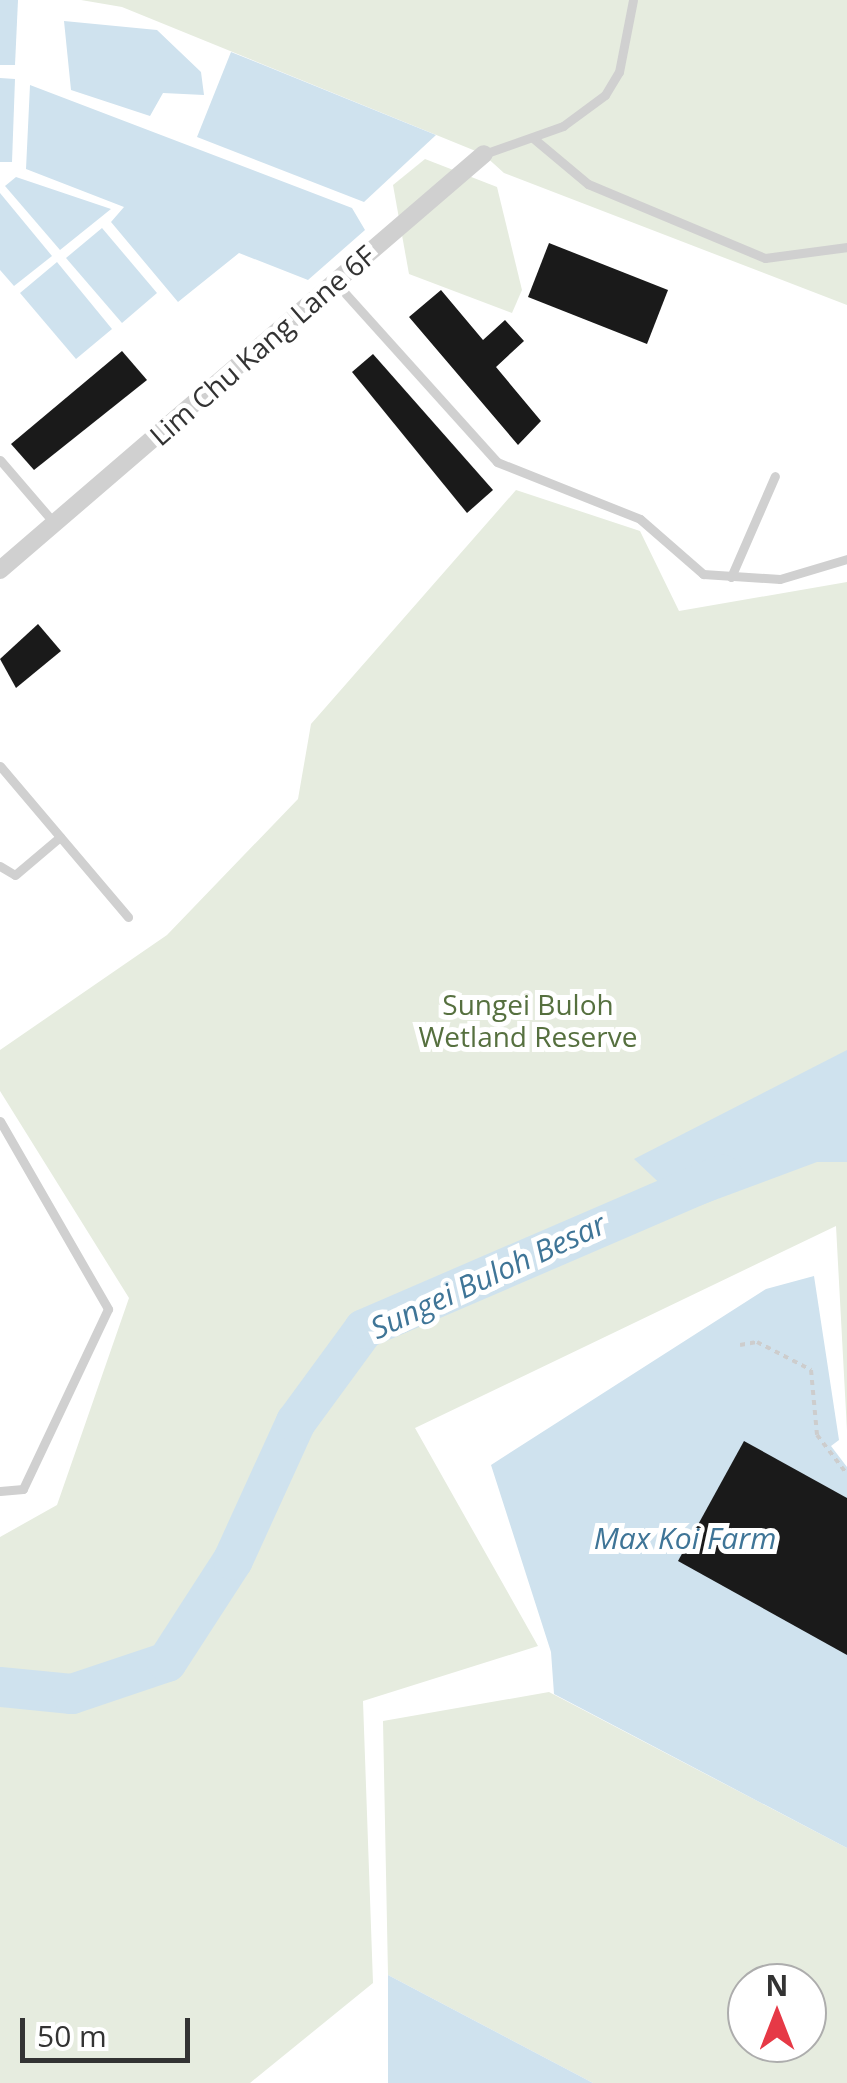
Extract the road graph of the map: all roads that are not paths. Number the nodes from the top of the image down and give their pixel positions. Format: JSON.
{"nodes":[{"id":1,"x":633,"y":0,"type":"edge"},
{"id":2,"x":533,"y":138,"type":"junction"},
{"id":3,"x":484,"y":154,"type":"joint"},
{"id":4,"x":847,"y":247,"type":"edge"},
{"id":5,"x":335,"y":282,"type":"junction"},
{"id":6,"x":0,"y":460,"type":"edge"},
{"id":7,"x":776,"y":476,"type":"dead end"},
{"id":8,"x":55,"y":524,"type":"junction"},
{"id":9,"x":847,"y":559,"type":"edge"},
{"id":10,"x":0,"y":570,"type":"edge"},
{"id":11,"x":731,"y":577,"type":"junction"},
{"id":12,"x":0,"y":766,"type":"edge"},
{"id":13,"x":60,"y":837,"type":"junction"},
{"id":14,"x":0,"y":866,"type":"edge"},
{"id":15,"x":128,"y":917,"type":"dead end"},
{"id":16,"x":0,"y":1121,"type":"edge"},
{"id":17,"x":0,"y":1491,"type":"edge"}],
"edges":[{"from":1,"to":2,"type":"lane","name":"Lim Chu Kang Lane 6F"},
{"from":2,"to":3,"type":"lane","name":"Lim Chu Kang Lane 6F"},
{"from":2,"to":4,"type":"lane"},
{"from":3,"to":5,"type":"street","name":"Lim Chu Kang Lane 6F"},
{"from":5,"to":8,"type":"street","name":"Lim Chu Kang Lane 6F"},
{"from":5,"to":11,"type":"lane"},
{"from":6,"to":8,"type":"lane"},
{"from":7,"to":11,"type":"lane"},
{"from":8,"to":10,"type":"street","name":"Lim Chu Kang Lane 6F"},
{"from":9,"to":11,"type":"lane"},
{"from":12,"to":13,"type":"lane"},
{"from":13,"to":14,"type":"lane"},
{"from":13,"to":15,"type":"lane"},
{"from":16,"to":17,"type":"lane"}]}
